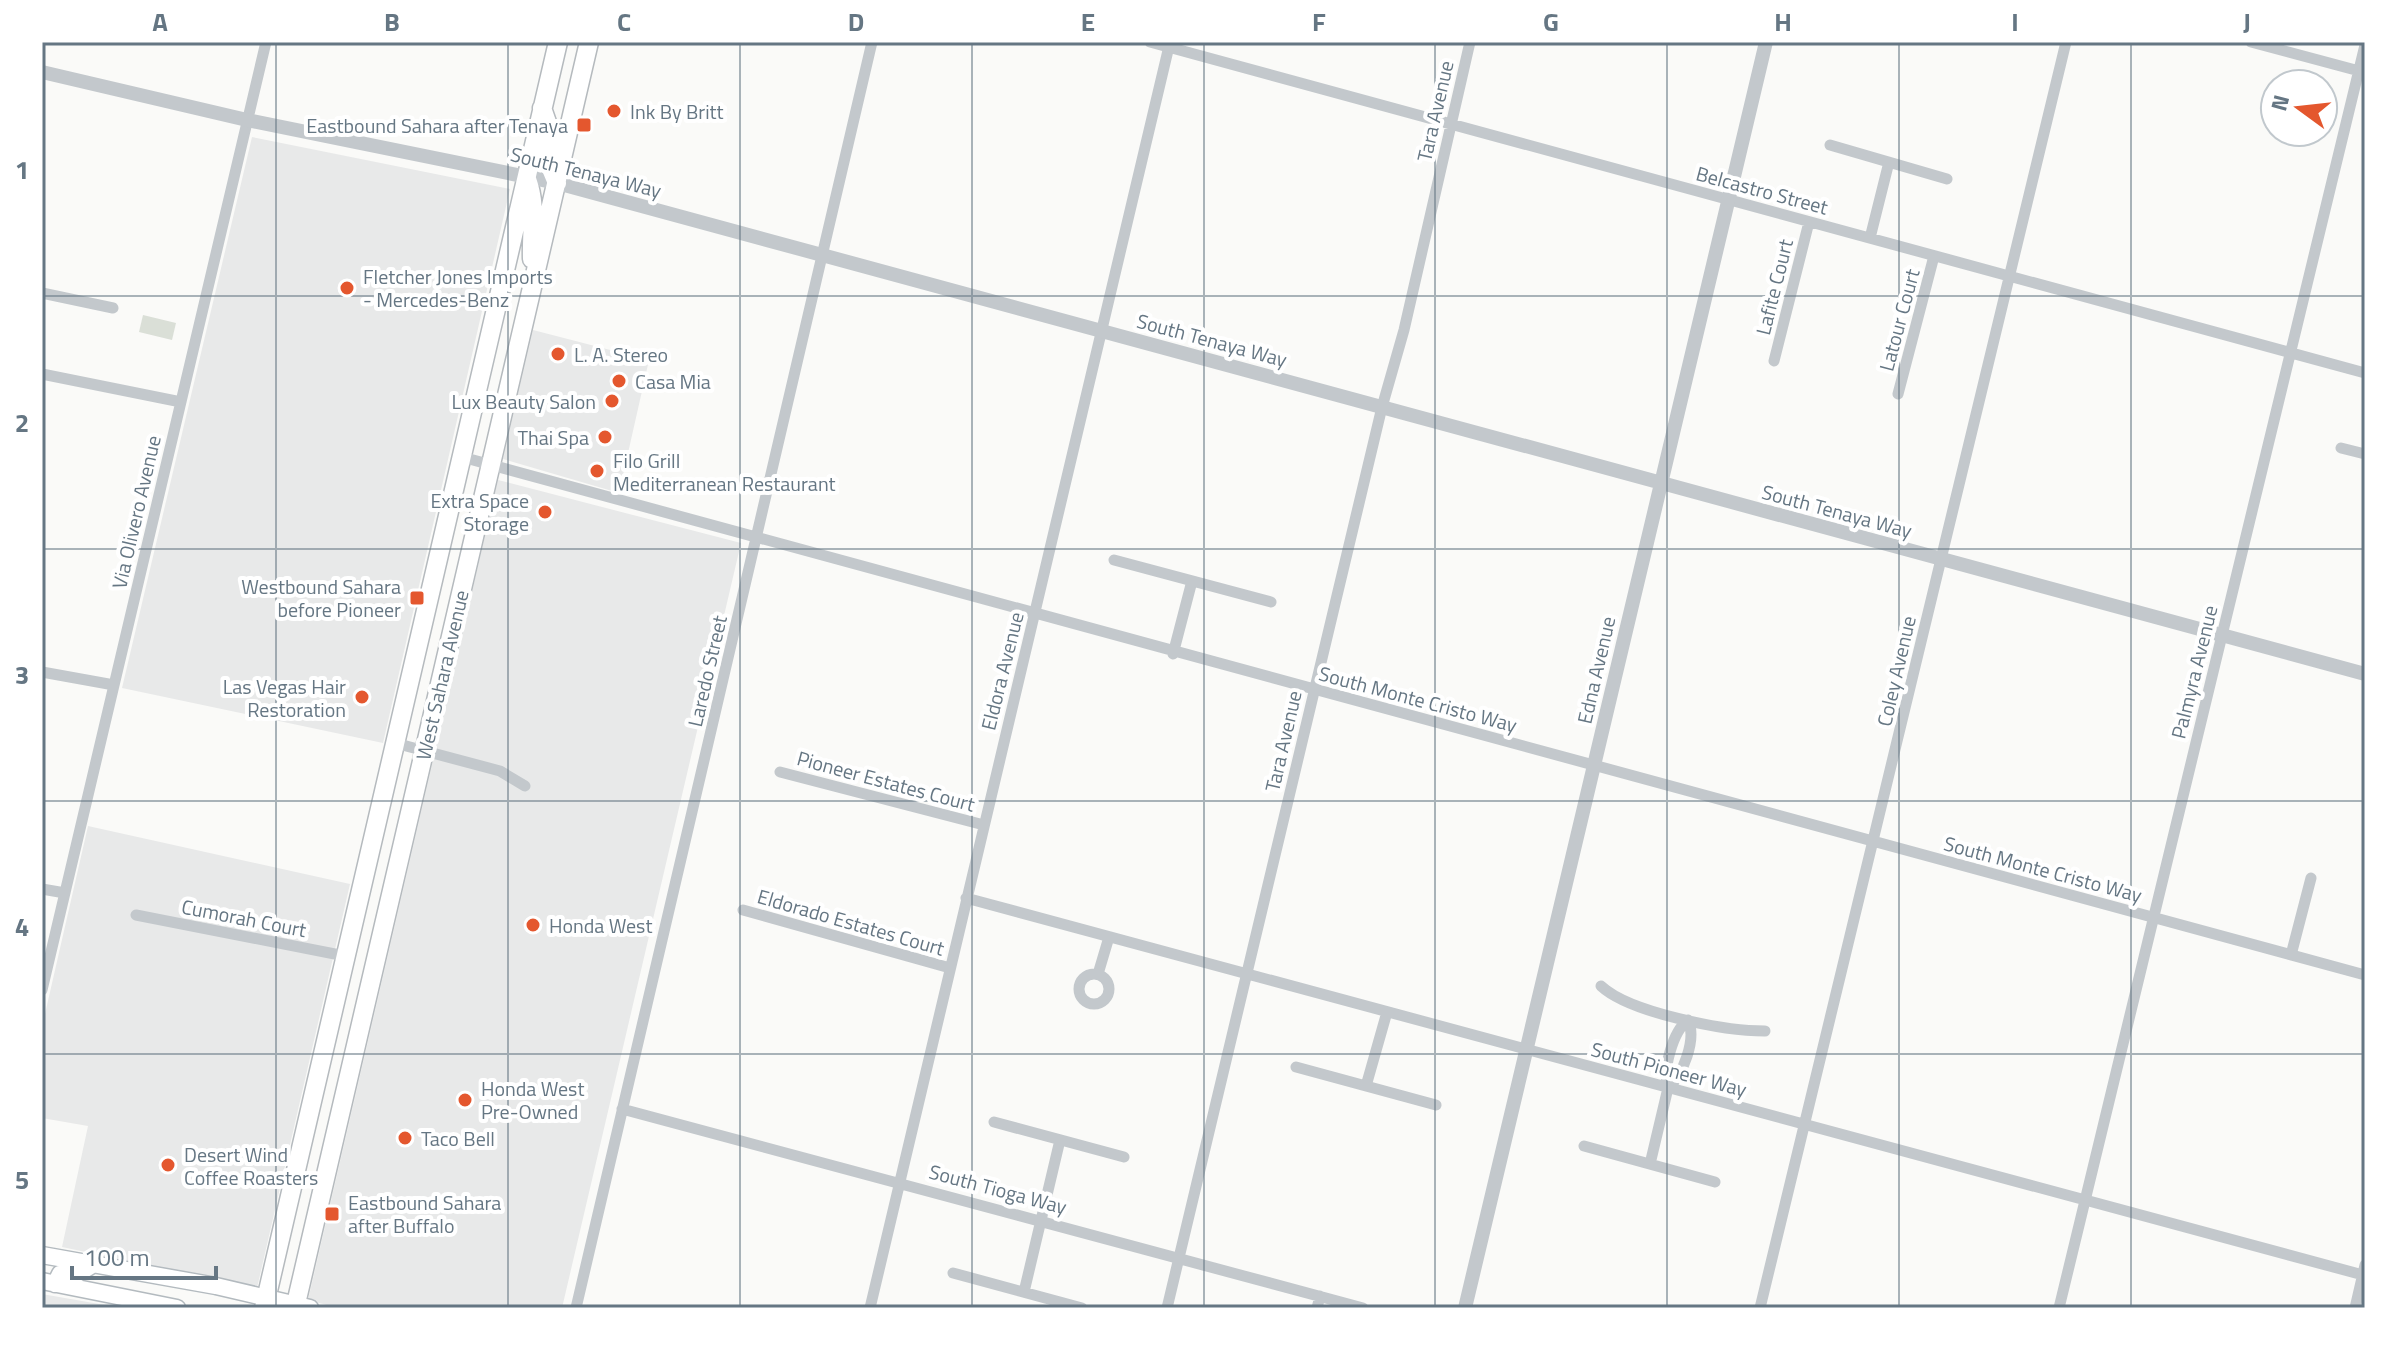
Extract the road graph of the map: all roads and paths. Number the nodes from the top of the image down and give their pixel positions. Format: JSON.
{"nodes":[{"id":1,"x":266,"y":42,"type":"edge"},
{"id":2,"x":558,"y":42,"type":"edge"},
{"id":3,"x":589,"y":42,"type":"edge"},
{"id":4,"x":872,"y":42,"type":"edge"},
{"id":5,"x":1150,"y":42,"type":"edge"},
{"id":6,"x":1470,"y":42,"type":"edge"},
{"id":7,"x":1766,"y":42,"type":"edge"},
{"id":8,"x":2066,"y":42,"type":"edge"},
{"id":9,"x":2251,"y":42,"type":"edge"},
{"id":10,"x":1170,"y":45,"type":"edge"},
{"id":11,"x":2365,"y":45,"type":"edge"},
{"id":12,"x":2362,"y":71,"type":"edge"},
{"id":13,"x":42,"y":72,"type":"edge"},
{"id":14,"x":542,"y":108,"type":"junction"},
{"id":15,"x":247,"y":120,"type":"junction"},
{"id":16,"x":1449,"y":124,"type":"junction"},
{"id":17,"x":1830,"y":145,"type":"dead end"},
{"id":18,"x":1889,"y":162,"type":"junction"},
{"id":19,"x":527,"y":177,"type":"junction"},
{"id":20,"x":1947,"y":179,"type":"dead end"},
{"id":21,"x":557,"y":183,"type":"junction"},
{"id":22,"x":1729,"y":200,"type":"junction"},
{"id":23,"x":1809,"y":222,"type":"junction"},
{"id":24,"x":1870,"y":238,"type":"junction"},
{"id":25,"x":823,"y":255,"type":"junction"},
{"id":26,"x":1934,"y":256,"type":"junction"},
{"id":27,"x":2010,"y":277,"type":"junction"},
{"id":28,"x":533,"y":282,"type":"junction"},
{"id":29,"x":42,"y":293,"type":"edge"},
{"id":30,"x":113,"y":308,"type":"dead end"},
{"id":31,"x":1102,"y":331,"type":"junction"},
{"id":32,"x":2290,"y":353,"type":"junction"},
{"id":33,"x":1774,"y":361,"type":"dead end"},
{"id":34,"x":2365,"y":373,"type":"edge"},
{"id":35,"x":42,"y":374,"type":"edge"},
{"id":36,"x":1898,"y":394,"type":"dead end"},
{"id":37,"x":181,"y":402,"type":"junction"},
{"id":38,"x":1382,"y":407,"type":"junction"},
{"id":39,"x":2341,"y":448,"type":"dead end"},
{"id":40,"x":2365,"y":454,"type":"edge"},
{"id":41,"x":462,"y":457,"type":"junction"},
{"id":42,"x":491,"y":465,"type":"junction"},
{"id":43,"x":1660,"y":482,"type":"junction"},
{"id":44,"x":756,"y":539,"type":"junction"},
{"id":45,"x":1942,"y":559,"type":"junction"},
{"id":46,"x":1114,"y":560,"type":"dead end"},
{"id":47,"x":1192,"y":581,"type":"junction"},
{"id":48,"x":1271,"y":602,"type":"dead end"},
{"id":49,"x":1035,"y":614,"type":"junction"},
{"id":50,"x":2221,"y":635,"type":"junction"},
{"id":51,"x":1173,"y":654,"type":"junction"},
{"id":52,"x":42,"y":672,"type":"edge"},
{"id":53,"x":2365,"y":674,"type":"edge"},
{"id":54,"x":114,"y":685,"type":"junction"},
{"id":55,"x":1314,"y":690,"type":"junction"},
{"id":56,"x":395,"y":743,"type":"junction"},
{"id":57,"x":424,"y":751,"type":"junction"},
{"id":58,"x":1594,"y":765,"type":"junction"},
{"id":59,"x":780,"y":772,"type":"dead end"},
{"id":60,"x":525,"y":786,"type":"dead end"},
{"id":61,"x":984,"y":825,"type":"junction"},
{"id":62,"x":1874,"y":841,"type":"junction"},
{"id":63,"x":2311,"y":878,"type":"dead end"},
{"id":64,"x":42,"y":889,"type":"edge"},
{"id":65,"x":65,"y":893,"type":"junction"},
{"id":66,"x":966,"y":898,"type":"junction"},
{"id":67,"x":743,"y":910,"type":"dead end"},
{"id":68,"x":136,"y":915,"type":"dead end"},
{"id":69,"x":2153,"y":917,"type":"junction"},
{"id":70,"x":1109,"y":937,"type":"junction"},
{"id":71,"x":2291,"y":955,"type":"junction"},
{"id":72,"x":345,"y":956,"type":"junction"},
{"id":73,"x":950,"y":968,"type":"junction"},
{"id":74,"x":44,"y":972,"type":"edge"},
{"id":75,"x":1098,"y":974,"type":"dead end"},
{"id":76,"x":1247,"y":974,"type":"junction"},
{"id":77,"x":2365,"y":975,"type":"edge"},
{"id":78,"x":1601,"y":986,"type":"dead end"},
{"id":79,"x":42,"y":990,"type":"edge"},
{"id":80,"x":1387,"y":1012,"type":"junction"},
{"id":81,"x":1688,"y":1020,"type":"junction"},
{"id":82,"x":328,"y":1031,"type":"junction"},
{"id":83,"x":1765,"y":1031,"type":"dead end"},
{"id":84,"x":359,"y":1033,"type":"junction"},
{"id":85,"x":1527,"y":1050,"type":"junction"},
{"id":86,"x":1296,"y":1067,"type":"dead end"},
{"id":87,"x":1366,"y":1086,"type":"junction"},
{"id":88,"x":1668,"y":1088,"type":"junction"},
{"id":89,"x":1436,"y":1105,"type":"dead end"},
{"id":90,"x":622,"y":1109,"type":"junction"},
{"id":91,"x":994,"y":1122,"type":"dead end"},
{"id":92,"x":1805,"y":1125,"type":"junction"},
{"id":93,"x":1060,"y":1140,"type":"junction"},
{"id":94,"x":1584,"y":1146,"type":"dead end"},
{"id":95,"x":1124,"y":1157,"type":"dead end"},
{"id":96,"x":1650,"y":1164,"type":"junction"},
{"id":97,"x":900,"y":1181,"type":"junction"},
{"id":98,"x":1715,"y":1182,"type":"dead end"},
{"id":99,"x":2085,"y":1200,"type":"junction"},
{"id":100,"x":1041,"y":1219,"type":"junction"},
{"id":101,"x":42,"y":1255,"type":"edge"},
{"id":102,"x":1179,"y":1257,"type":"junction"},
{"id":103,"x":94,"y":1264,"type":"junction"},
{"id":104,"x":2364,"y":1270,"type":"edge"},
{"id":105,"x":953,"y":1273,"type":"dead end"},
{"id":106,"x":48,"y":1283,"type":"edge"},
{"id":107,"x":1024,"y":1292,"type":"junction"},
{"id":108,"x":265,"y":1302,"type":"edge"},
{"id":109,"x":1318,"y":1302,"type":"edge"},
{"id":110,"x":301,"y":1307,"type":"edge"},
{"id":111,"x":177,"y":1308,"type":"edge"},
{"id":112,"x":576,"y":1308,"type":"edge"},
{"id":113,"x":870,"y":1308,"type":"edge"},
{"id":114,"x":1082,"y":1308,"type":"edge"},
{"id":115,"x":1167,"y":1308,"type":"edge"},
{"id":116,"x":1363,"y":1308,"type":"edge"},
{"id":117,"x":1465,"y":1308,"type":"edge"},
{"id":118,"x":1760,"y":1308,"type":"edge"},
{"id":119,"x":2059,"y":1308,"type":"edge"},
{"id":120,"x":2355,"y":1308,"type":"edge"}],
"edges":[{"from":1,"to":15,"type":"street","name":"Via Olivero Avenue"},
{"from":2,"to":14,"type":"main road","name":"West Sahara Avenue"},
{"from":3,"to":21,"type":"main road","name":"West Sahara Avenue"},
{"from":4,"to":25,"type":"street","name":"Laredo Street"},
{"from":5,"to":10,"type":"street","name":"Belcastro Street"},
{"from":6,"to":16,"type":"street","name":"Tara Avenue"},
{"from":7,"to":22,"type":"street","name":"Edna Avenue"},
{"from":8,"to":27,"type":"street","name":"Coley Avenue"},
{"from":9,"to":12,"type":"street"},
{"from":10,"to":16,"type":"street","name":"Belcastro Street"},
{"from":10,"to":31,"type":"street","name":"Eldora Avenue"},
{"from":11,"to":12,"type":"street","name":"Palmyra Avenue"},
{"from":12,"to":32,"type":"street","name":"Palmyra Avenue"},
{"from":13,"to":15,"type":"street","name":"South Tenaya Way"},
{"from":14,"to":19,"type":"main road","name":"West Sahara Avenue"},
{"from":14,"to":21,"type":"main road"},
{"from":15,"to":19,"type":"street","name":"South Tenaya Way"},
{"from":15,"to":37,"type":"street","name":"Via Olivero Avenue"},
{"from":16,"to":22,"type":"street","name":"Belcastro Street"},
{"from":16,"to":38,"type":"street","name":"Tara Avenue"},
{"from":17,"to":18,"type":"street"},
{"from":18,"to":20,"type":"street"},
{"from":18,"to":24,"type":"street"},
{"from":19,"to":21,"type":"street","name":"South Tenaya Way"},
{"from":19,"to":28,"type":"main road"},
{"from":19,"to":41,"type":"main road","name":"West Sahara Avenue"},
{"from":21,"to":25,"type":"street","name":"South Tenaya Way"},
{"from":21,"to":28,"type":"main road","name":"West Sahara Avenue"},
{"from":22,"to":23,"type":"street","name":"Belcastro Street"},
{"from":22,"to":43,"type":"street","name":"Edna Avenue"},
{"from":23,"to":24,"type":"street","name":"Belcastro Street"},
{"from":23,"to":33,"type":"street","name":"Lafite Court"},
{"from":24,"to":26,"type":"street","name":"Belcastro Street"},
{"from":25,"to":31,"type":"street","name":"South Tenaya Way"},
{"from":25,"to":44,"type":"street","name":"Laredo Street"},
{"from":26,"to":27,"type":"street","name":"Belcastro Street"},
{"from":26,"to":36,"type":"street","name":"Latour Court"},
{"from":27,"to":32,"type":"street","name":"Belcastro Street"},
{"from":27,"to":45,"type":"street","name":"Coley Avenue"},
{"from":28,"to":42,"type":"main road","name":"West Sahara Avenue"},
{"from":29,"to":30,"type":"street"},
{"from":31,"to":38,"type":"street","name":"South Tenaya Way"},
{"from":31,"to":49,"type":"street","name":"Eldora Avenue"},
{"from":32,"to":34,"type":"street","name":"Belcastro Street"},
{"from":32,"to":50,"type":"street","name":"Palmyra Avenue"},
{"from":35,"to":37,"type":"street"},
{"from":37,"to":54,"type":"street","name":"Via Olivero Avenue"},
{"from":38,"to":43,"type":"street","name":"South Tenaya Way"},
{"from":38,"to":55,"type":"street","name":"Tara Avenue"},
{"from":39,"to":40,"type":"street"},
{"from":41,"to":42,"type":"street","name":"South Monte Cristo Way"},
{"from":41,"to":56,"type":"main road","name":"West Sahara Avenue"},
{"from":42,"to":44,"type":"street","name":"South Monte Cristo Way"},
{"from":42,"to":57,"type":"main road","name":"West Sahara Avenue"},
{"from":43,"to":45,"type":"street","name":"South Tenaya Way"},
{"from":43,"to":58,"type":"street","name":"Edna Avenue"},
{"from":44,"to":49,"type":"street","name":"South Monte Cristo Way"},
{"from":44,"to":90,"type":"street","name":"Laredo Street"},
{"from":45,"to":50,"type":"street","name":"South Tenaya Way"},
{"from":45,"to":62,"type":"street","name":"Coley Avenue"},
{"from":46,"to":47,"type":"street"},
{"from":47,"to":48,"type":"street"},
{"from":47,"to":51,"type":"street"},
{"from":49,"to":51,"type":"street","name":"South Monte Cristo Way"},
{"from":49,"to":61,"type":"street","name":"Eldora Avenue"},
{"from":50,"to":53,"type":"street","name":"South Tenaya Way"},
{"from":50,"to":69,"type":"street","name":"Palmyra Avenue"},
{"from":51,"to":55,"type":"street","name":"South Monte Cristo Way"},
{"from":52,"to":54,"type":"street"},
{"from":54,"to":65,"type":"street","name":"Via Olivero Avenue"},
{"from":55,"to":58,"type":"street","name":"South Monte Cristo Way"},
{"from":55,"to":76,"type":"street","name":"Tara Avenue"},
{"from":56,"to":57,"type":"street"},
{"from":56,"to":72,"type":"main road","name":"West Sahara Avenue"},
{"from":57,"to":60,"type":"street"},
{"from":57,"to":84,"type":"main road","name":"West Sahara Avenue"},
{"from":58,"to":62,"type":"street","name":"South Monte Cristo Way"},
{"from":58,"to":85,"type":"street","name":"Edna Avenue"},
{"from":59,"to":61,"type":"street","name":"Pioneer Estates Court"},
{"from":61,"to":66,"type":"street","name":"Eldora Avenue"},
{"from":62,"to":69,"type":"street","name":"South Monte Cristo Way"},
{"from":62,"to":92,"type":"street","name":"Coley Avenue"},
{"from":63,"to":71,"type":"street"},
{"from":64,"to":65,"type":"street"},
{"from":65,"to":74,"type":"street","name":"Via Olivero Avenue"},
{"from":66,"to":70,"type":"street","name":"South Pioneer Way"},
{"from":66,"to":73,"type":"street","name":"Eldora Avenue"},
{"from":67,"to":73,"type":"street","name":"Eldorado Estates Court"},
{"from":68,"to":72,"type":"street","name":"Cumorah Court"},
{"from":69,"to":71,"type":"street","name":"South Monte Cristo Way"},
{"from":69,"to":99,"type":"street","name":"Palmyra Avenue"},
{"from":70,"to":75,"type":"street"},
{"from":70,"to":76,"type":"street","name":"South Pioneer Way"},
{"from":71,"to":77,"type":"street","name":"South Monte Cristo Way"},
{"from":72,"to":82,"type":"main road","name":"West Sahara Avenue"},
{"from":73,"to":97,"type":"street","name":"Eldora Avenue"},
{"from":74,"to":79,"type":"street","name":"Via Olivero Avenue"},
{"from":76,"to":80,"type":"street","name":"South Pioneer Way"},
{"from":76,"to":102,"type":"street","name":"Tara Avenue"},
{"from":78,"to":81,"type":"street"},
{"from":80,"to":85,"type":"street","name":"South Pioneer Way"},
{"from":80,"to":87,"type":"street"},
{"from":81,"to":83,"type":"street"},
{"from":81,"to":88,"type":"street"},
{"from":82,"to":84,"type":"main road"},
{"from":82,"to":108,"type":"main road","name":"West Sahara Avenue"},
{"from":84,"to":110,"type":"main road","name":"West Sahara Avenue"},
{"from":85,"to":88,"type":"street","name":"South Pioneer Way"},
{"from":85,"to":117,"type":"street","name":"Edna Avenue"},
{"from":86,"to":87,"type":"street"},
{"from":87,"to":89,"type":"street"},
{"from":88,"to":92,"type":"street","name":"South Pioneer Way"},
{"from":88,"to":96,"type":"street"},
{"from":90,"to":97,"type":"street","name":"South Tioga Way"},
{"from":90,"to":112,"type":"street","name":"Laredo Street"},
{"from":91,"to":93,"type":"street"},
{"from":92,"to":99,"type":"street","name":"South Pioneer Way"},
{"from":92,"to":118,"type":"street","name":"Coley Avenue"},
{"from":93,"to":95,"type":"street"},
{"from":93,"to":100,"type":"street"},
{"from":94,"to":96,"type":"street"},
{"from":96,"to":98,"type":"street"},
{"from":97,"to":100,"type":"street","name":"South Tioga Way"},
{"from":97,"to":113,"type":"street","name":"Eldora Avenue"},
{"from":99,"to":104,"type":"street","name":"South Pioneer Way"},
{"from":99,"to":119,"type":"street","name":"Palmyra Avenue"},
{"from":100,"to":102,"type":"street","name":"South Tioga Way"},
{"from":100,"to":107,"type":"street"},
{"from":101,"to":103,"type":"main road"},
{"from":102,"to":109,"type":"street","name":"South Tioga Way"},
{"from":102,"to":115,"type":"street","name":"Tara Avenue"},
{"from":103,"to":106,"type":"main road"},
{"from":103,"to":108,"type":"main road"},
{"from":104,"to":120,"type":"street"},
{"from":105,"to":107,"type":"street"},
{"from":106,"to":111,"type":"main road"},
{"from":107,"to":114,"type":"street"},
{"from":108,"to":110,"type":"main road"},
{"from":109,"to":116,"type":"street","name":"South Tioga Way"}]}
